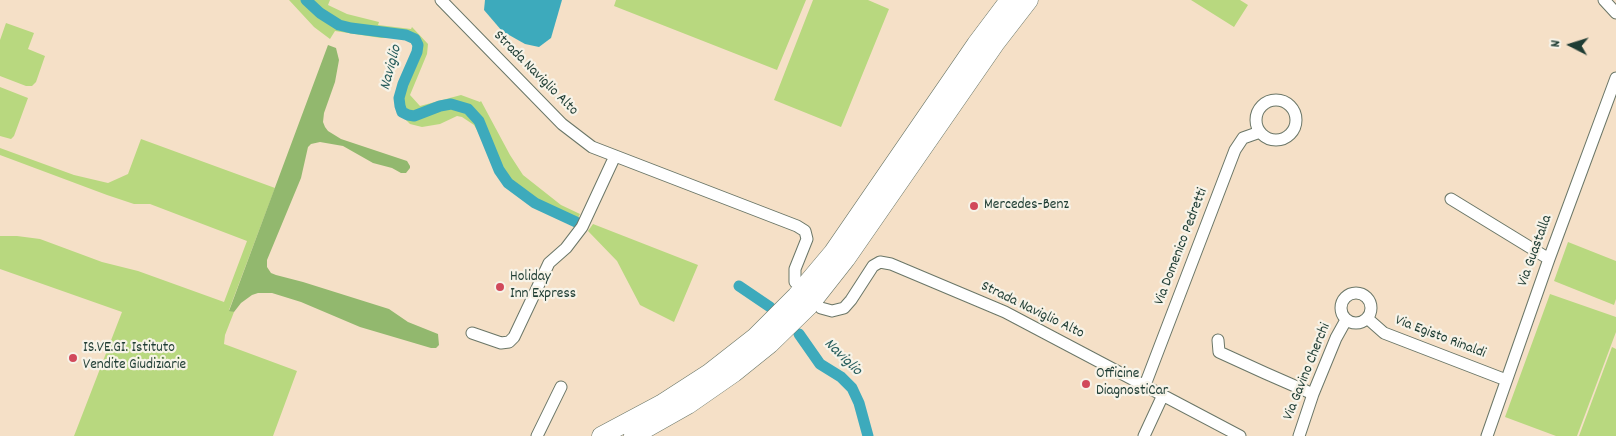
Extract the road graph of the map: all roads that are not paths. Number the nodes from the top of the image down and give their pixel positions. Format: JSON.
{"nodes":[{"id":1,"x":441,"y":0,"type":"edge"},
{"id":2,"x":1010,"y":0,"type":"edge"},
{"id":3,"x":1029,"y":0,"type":"edge"},
{"id":4,"x":1604,"y":0,"type":"edge"},
{"id":5,"x":1616,"y":14,"type":"edge"},
{"id":6,"x":1616,"y":78,"type":"edge"},
{"id":7,"x":1260,"y":132,"type":"dead end"},
{"id":8,"x":615,"y":156,"type":"junction"},
{"id":9,"x":1451,"y":199,"type":"dead end"},
{"id":10,"x":1549,"y":259,"type":"junction"},
{"id":11,"x":795,"y":282,"type":"dead end"},
{"id":12,"x":821,"y":308,"type":"dead end"},
{"id":13,"x":1367,"y":318,"type":"junction"},
{"id":14,"x":1346,"y":320,"type":"junction"},
{"id":15,"x":472,"y":333,"type":"dead end"},
{"id":16,"x":1218,"y":340,"type":"dead end"},
{"id":17,"x":1506,"y":380,"type":"junction"},
{"id":18,"x":1145,"y":385,"type":"junction"},
{"id":19,"x":561,"y":387,"type":"dead end"},
{"id":20,"x":1313,"y":394,"type":"junction"},
{"id":21,"x":1163,"y":395,"type":"junction"},
{"id":22,"x":537,"y":436,"type":"edge"},
{"id":23,"x":601,"y":436,"type":"edge"},
{"id":24,"x":633,"y":436,"type":"edge"},
{"id":25,"x":1144,"y":436,"type":"edge"},
{"id":26,"x":1240,"y":436,"type":"edge"},
{"id":27,"x":1299,"y":436,"type":"edge"},
{"id":28,"x":1487,"y":436,"type":"edge"}],
"edges":[{"from":1,"to":8,"type":"street","name":"Strada Naviglio Alto"},
{"from":2,"to":23,"type":"highway"},
{"from":3,"to":24,"type":"highway"},
{"from":4,"to":5,"type":"street"},
{"from":6,"to":10,"type":"street","name":"Via Guastalla"},
{"from":7,"to":18,"type":"street","name":"Via Domenico Pedretti"},
{"from":8,"to":11,"type":"street","name":"Strada Naviglio Alto"},
{"from":8,"to":15,"type":"street"},
{"from":9,"to":10,"type":"street"},
{"from":10,"to":17,"type":"street","name":"Via Guastalla"},
{"from":12,"to":18,"type":"street","name":"Strada Naviglio Alto"},
{"from":13,"to":14,"type":"street"},
{"from":13,"to":14,"type":"street"},
{"from":13,"to":17,"type":"street","name":"Via Egisto Rinaldi"},
{"from":14,"to":20,"type":"street","name":"Via Gavino Cherchi"},
{"from":16,"to":20,"type":"street"},
{"from":17,"to":28,"type":"street","name":"Via Guastalla"},
{"from":18,"to":21,"type":"street","name":"Strada Naviglio Alto"},
{"from":19,"to":22,"type":"street"},
{"from":20,"to":27,"type":"street","name":"Via Gavino Cherchi"},
{"from":21,"to":25,"type":"street"},
{"from":21,"to":26,"type":"street","name":"Strada Naviglio Alto"}]}
